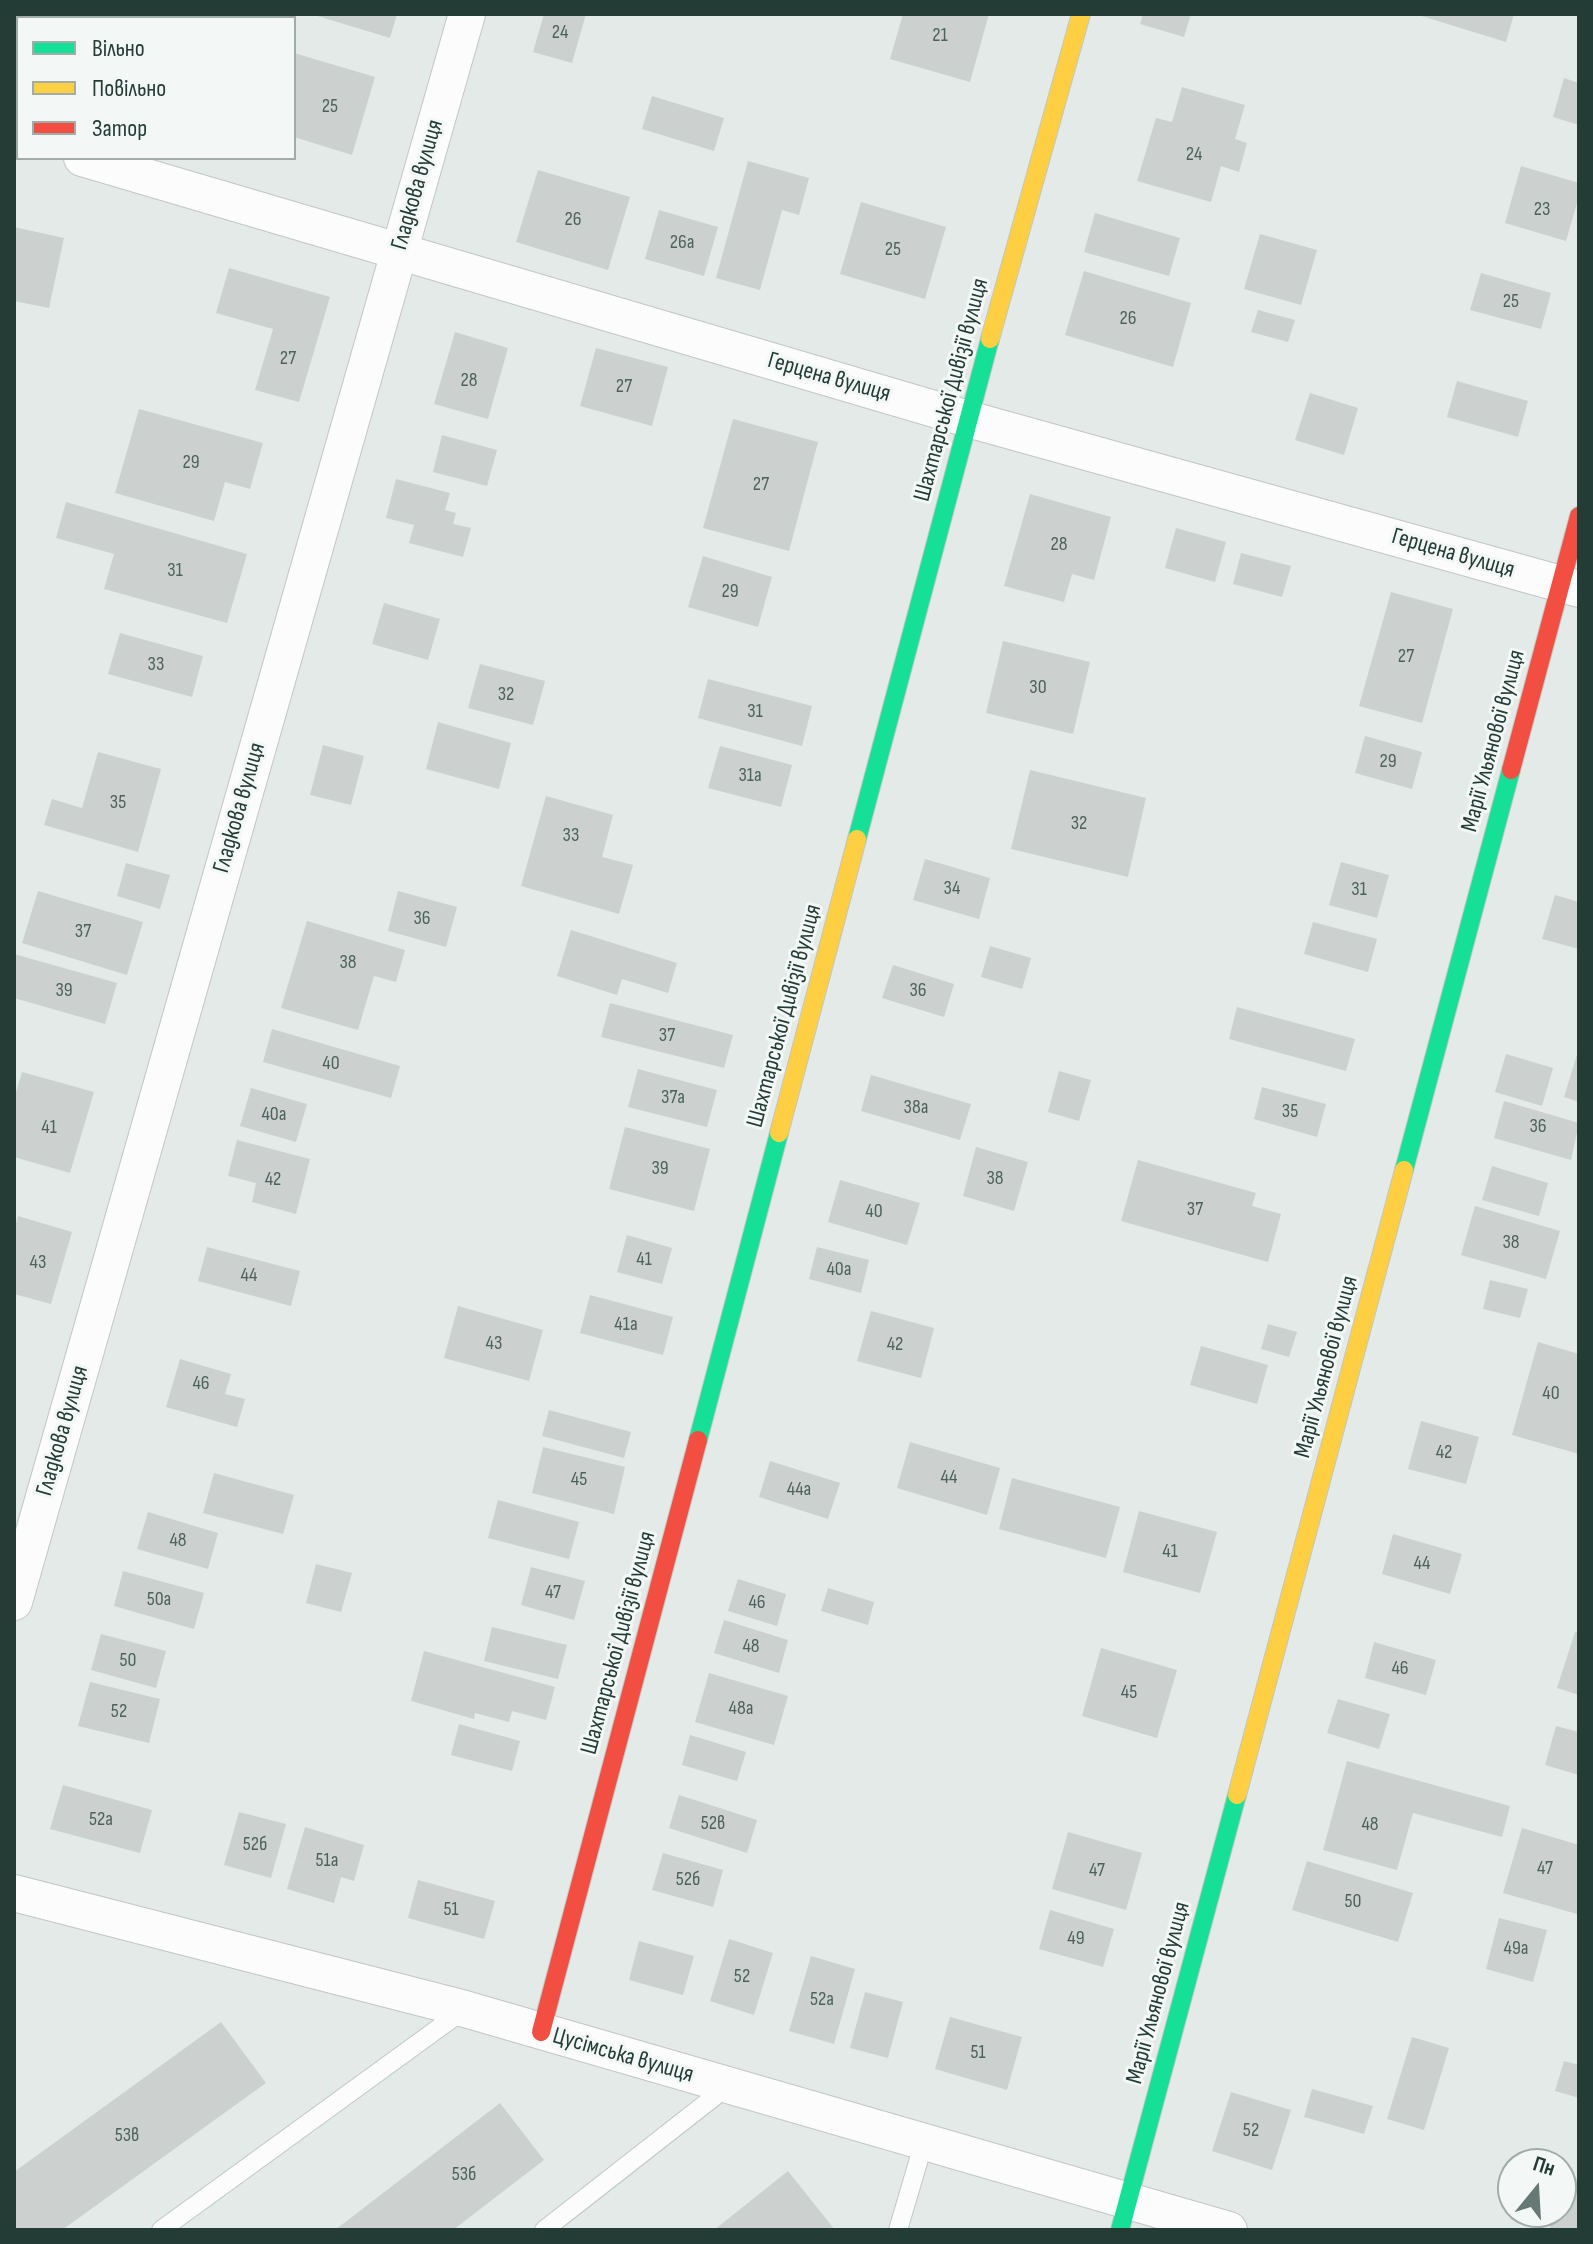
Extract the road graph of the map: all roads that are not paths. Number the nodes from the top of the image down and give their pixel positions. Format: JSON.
{"nodes":[{"id":1,"x":467,"y":14,"type":"edge"},
{"id":2,"x":1081,"y":14,"type":"edge"},
{"id":3,"x":89,"y":160,"type":"edge"},
{"id":4,"x":399,"y":251,"type":"junction"},
{"id":5,"x":968,"y":419,"type":"junction"},
{"id":6,"x":1579,"y":516,"type":"edge"},
{"id":7,"x":1570,"y":587,"type":"edge"},
{"id":8,"x":14,"y":1602,"type":"edge"},
{"id":9,"x":14,"y":1893,"type":"edge"},
{"id":10,"x":465,"y":2009,"type":"junction"},
{"id":11,"x":541,"y":2032,"type":"junction"},
{"id":12,"x":728,"y":2086,"type":"junction"},
{"id":13,"x":924,"y":2142,"type":"junction"},
{"id":14,"x":1124,"y":2216,"type":"edge"},
{"id":15,"x":161,"y":2230,"type":"edge"},
{"id":16,"x":544,"y":2230,"type":"edge"},
{"id":17,"x":898,"y":2230,"type":"edge"},
{"id":18,"x":1229,"y":2230,"type":"edge"}],
"edges":[{"from":1,"to":4,"type":"street","name":"Гладкова вулиця"},
{"from":2,"to":5,"type":"street","name":"Шахтарської Дивізії вулиця"},
{"from":3,"to":4,"type":"street","name":"Герцена вулиця"},
{"from":4,"to":5,"type":"street","name":"Герцена вулиця"},
{"from":4,"to":8,"type":"street","name":"Гладкова вулиця"},
{"from":5,"to":7,"type":"street","name":"Герцена вулиця"},
{"from":5,"to":11,"type":"street","name":"Шахтарської Дивізії вулиця"},
{"from":6,"to":7,"type":"street","name":"Марії Ульянової вулиця"},
{"from":7,"to":14,"type":"street","name":"Марії Ульянової вулиця"},
{"from":9,"to":10,"type":"street","name":"Цусімська вулиця"},
{"from":10,"to":11,"type":"street","name":"Цусімська вулиця"},
{"from":10,"to":15,"type":"lane"},
{"from":11,"to":12,"type":"street","name":"Цусімська вулиця"},
{"from":12,"to":13,"type":"street","name":"Цусімська вулиця"},
{"from":12,"to":16,"type":"lane"},
{"from":13,"to":14,"type":"street","name":"Цусімська вулиця"},
{"from":13,"to":17,"type":"lane"},
{"from":14,"to":18,"type":"street","name":"Цусімська вулиця"}]}
